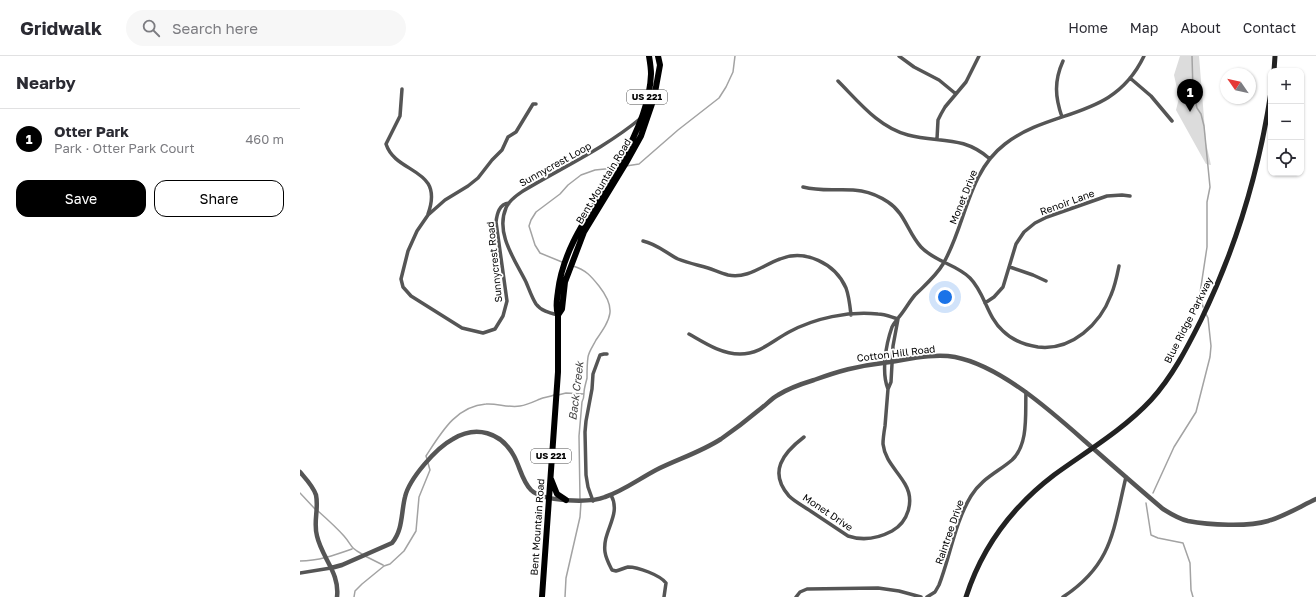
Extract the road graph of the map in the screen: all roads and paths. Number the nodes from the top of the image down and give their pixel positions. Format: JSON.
{"nodes":[{"id":1,"x":649,"y":56,"type":"edge"},
{"id":2,"x":658,"y":56,"type":"edge"},
{"id":3,"x":898,"y":56,"type":"edge"},
{"id":4,"x":908,"y":56,"type":"edge"},
{"id":5,"x":979,"y":56,"type":"edge"},
{"id":6,"x":1144,"y":56,"type":"edge"},
{"id":7,"x":1276,"y":56,"type":"edge"},
{"id":8,"x":904,"y":61,"type":"junction"},
{"id":9,"x":1063,"y":61,"type":"dead end"},
{"id":10,"x":1274,"y":68,"type":"edge"},
{"id":11,"x":1130,"y":78,"type":"junction"},
{"id":12,"x":838,"y":81,"type":"dead end"},
{"id":13,"x":402,"y":89,"type":"dead end"},
{"id":14,"x":956,"y":94,"type":"junction"},
{"id":15,"x":536,"y":104,"type":"dead end"},
{"id":16,"x":1269,"y":104,"type":"edge"},
{"id":17,"x":642,"y":117,"type":"junction"},
{"id":18,"x":1062,"y":117,"type":"junction"},
{"id":19,"x":1172,"y":121,"type":"dead end"},
{"id":20,"x":937,"y":139,"type":"junction"},
{"id":21,"x":990,"y":159,"type":"junction"},
{"id":22,"x":803,"y":187,"type":"dead end"},
{"id":23,"x":1130,"y":196,"type":"dead end"},
{"id":24,"x":509,"y":203,"type":"junction"},
{"id":25,"x":428,"y":215,"type":"junction"},
{"id":26,"x":643,"y":241,"type":"dead end"},
{"id":27,"x":944,"y":263,"type":"junction"},
{"id":28,"x":1119,"y":266,"type":"dead end"},
{"id":29,"x":1010,"y":267,"type":"junction"},
{"id":30,"x":1046,"y":281,"type":"dead end"},
{"id":31,"x":985,"y":303,"type":"junction"},
{"id":32,"x":559,"y":305,"type":"junction"},
{"id":33,"x":558,"y":315,"type":"junction"},
{"id":34,"x":851,"y":315,"type":"junction"},
{"id":35,"x":898,"y":319,"type":"junction"},
{"id":36,"x":690,"y":334,"type":"dead end"},
{"id":37,"x":607,"y":354,"type":"dead end"},
{"id":38,"x":893,"y":361,"type":"junction"},
{"id":39,"x":885,"y":363,"type":"junction"},
{"id":40,"x":888,"y":389,"type":"junction"},
{"id":41,"x":1026,"y":392,"type":"junction"},
{"id":42,"x":804,"y":437,"type":"dead end"},
{"id":43,"x":300,"y":472,"type":"edge"},
{"id":44,"x":550,"y":476,"type":"junction"},
{"id":45,"x":1126,"y":477,"type":"junction"},
{"id":46,"x":611,"y":495,"type":"junction"},
{"id":47,"x":549,"y":497,"type":"junction"},
{"id":48,"x":1316,"y":499,"type":"edge"},
{"id":49,"x":566,"y":500,"type":"junction"},
{"id":50,"x":593,"y":500,"type":"junction"},
{"id":51,"x":332,"y":568,"type":"junction"},
{"id":52,"x":300,"y":573,"type":"edge"},
{"id":53,"x":337,"y":597,"type":"edge"},
{"id":54,"x":542,"y":597,"type":"edge"},
{"id":55,"x":664,"y":597,"type":"edge"},
{"id":56,"x":796,"y":597,"type":"edge"},
{"id":57,"x":921,"y":597,"type":"edge"},
{"id":58,"x":927,"y":597,"type":"edge"},
{"id":59,"x":966,"y":597,"type":"edge"},
{"id":60,"x":1063,"y":597,"type":"edge"}],
"edges":[{"from":1,"to":17,"type":"main road","name":"Bent Mountain Road","number":"US 221"},
{"from":2,"to":32,"type":"main road","name":"Bent Mountain Road","number":"US 221"},
{"from":3,"to":8,"type":"street"},
{"from":4,"to":8,"type":"street"},
{"from":5,"to":14,"type":"street"},
{"from":6,"to":11,"type":"street","name":"Monet Drive"},
{"from":7,"to":10,"type":"main road"},
{"from":8,"to":14,"type":"street"},
{"from":9,"to":18,"type":"street"},
{"from":11,"to":18,"type":"street","name":"Monet Drive"},
{"from":11,"to":19,"type":"street"},
{"from":12,"to":20,"type":"street"},
{"from":13,"to":25,"type":"street","name":"Sunnycrest Road"},
{"from":14,"to":20,"type":"street"},
{"from":15,"to":25,"type":"street","name":"Sunnycrest Road"},
{"from":16,"to":59,"type":"main road","name":"Blue Ridge Parkway"},
{"from":17,"to":24,"type":"street","name":"Sunnycrest Loop"},
{"from":17,"to":32,"type":"main road","name":"Bent Mountain Road","number":"US 221"},
{"from":18,"to":21,"type":"street","name":"Monet Drive"},
{"from":20,"to":21,"type":"street"},
{"from":21,"to":27,"type":"street","name":"Monet Drive"},
{"from":22,"to":27,"type":"street"},
{"from":23,"to":29,"type":"street","name":"Renoir Lane"},
{"from":24,"to":25,"type":"street","name":"Sunnycrest Road"},
{"from":24,"to":33,"type":"street"},
{"from":26,"to":34,"type":"street"},
{"from":27,"to":31,"type":"street"},
{"from":27,"to":35,"type":"street","name":"Monet Drive"},
{"from":28,"to":31,"type":"street"},
{"from":29,"to":30,"type":"street"},
{"from":29,"to":31,"type":"street","name":"Renoir Lane"},
{"from":32,"to":33,"type":"main road","name":"Bent Mountain Road","number":"US 221"},
{"from":33,"to":44,"type":"main road","name":"Bent Mountain Road","number":"US 221"},
{"from":34,"to":35,"type":"street"},
{"from":34,"to":36,"type":"street"},
{"from":35,"to":38,"type":"street","name":"Monet Drive"},
{"from":35,"to":39,"type":"street","name":"Monet Drive"},
{"from":37,"to":50,"type":"street"},
{"from":38,"to":39,"type":"street","name":"Cotton Hill Road"},
{"from":38,"to":40,"type":"street","name":"Monet Drive"},
{"from":38,"to":41,"type":"street","name":"Cotton Hill Road"},
{"from":39,"to":40,"type":"street","name":"Monet Drive"},
{"from":39,"to":46,"type":"street","name":"Cotton Hill Road"},
{"from":40,"to":42,"type":"street","name":"Monet Drive"},
{"from":41,"to":45,"type":"street","name":"Cotton Hill Road"},
{"from":41,"to":58,"type":"street","name":"Raintree Drive"},
{"from":43,"to":51,"type":"street"},
{"from":44,"to":47,"type":"main road","name":"Bent Mountain Road","number":"US 221"},
{"from":44,"to":49,"type":"main road"},
{"from":45,"to":48,"type":"street","name":"Cotton Hill Road"},
{"from":45,"to":60,"type":"street"},
{"from":46,"to":50,"type":"street","name":"Cotton Hill Road"},
{"from":46,"to":55,"type":"street"},
{"from":47,"to":49,"type":"street","name":"Cotton Hill Road"},
{"from":47,"to":51,"type":"street","name":"Cotton Hill Road"},
{"from":47,"to":54,"type":"main road","name":"Bent Mountain Road","number":"US 221"},
{"from":49,"to":50,"type":"street","name":"Cotton Hill Road"},
{"from":51,"to":52,"type":"street"},
{"from":51,"to":53,"type":"street"},
{"from":56,"to":57,"type":"street"}]}
